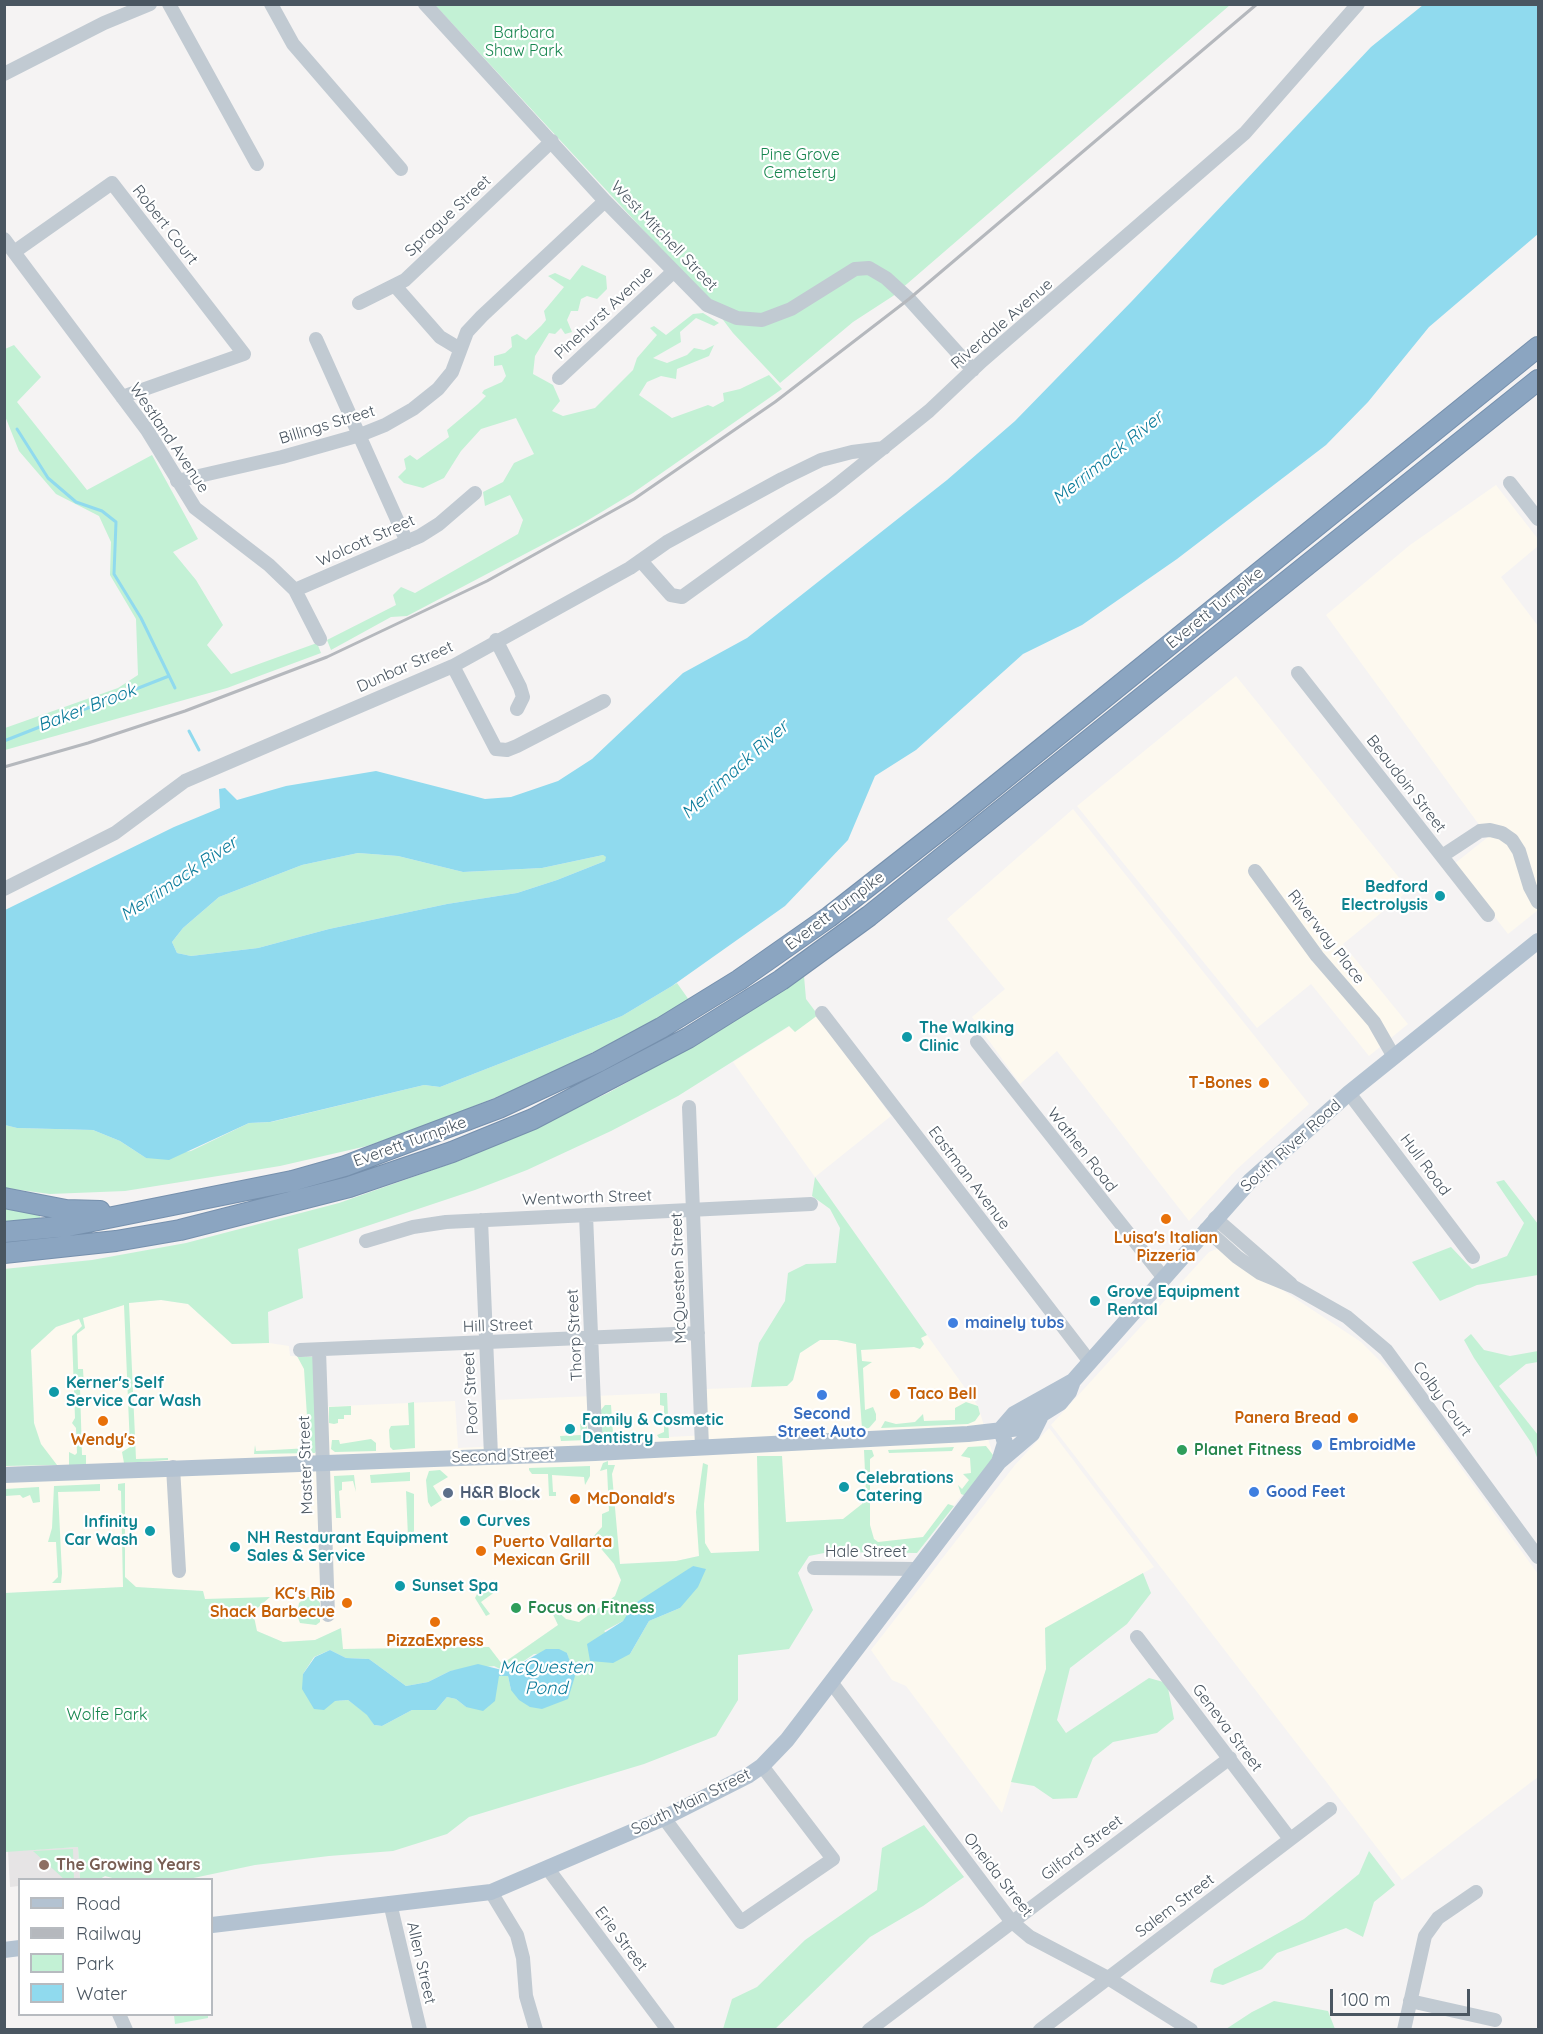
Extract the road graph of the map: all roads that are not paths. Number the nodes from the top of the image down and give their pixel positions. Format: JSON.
{"nodes":[{"id":1,"x":150,"y":4,"type":"edge"},
{"id":2,"x":169,"y":4,"type":"edge"},
{"id":3,"x":271,"y":4,"type":"edge"},
{"id":4,"x":425,"y":4,"type":"edge"},
{"id":5,"x":1358,"y":4,"type":"edge"},
{"id":6,"x":4,"y":74,"type":"edge"},
{"id":7,"x":552,"y":141,"type":"junction"},
{"id":8,"x":257,"y":164,"type":"dead end"},
{"id":9,"x":401,"y":169,"type":"dead end"},
{"id":10,"x":605,"y":201,"type":"junction"},
{"id":11,"x":4,"y":239,"type":"edge"},
{"id":12,"x":14,"y":252,"type":"junction"},
{"id":13,"x":673,"y":272,"type":"junction"},
{"id":14,"x":396,"y":287,"type":"junction"},
{"id":15,"x":359,"y":303,"type":"dead end"},
{"id":16,"x":316,"y":339,"type":"dead end"},
{"id":17,"x":1539,"y":346,"type":"edge"},
{"id":18,"x":460,"y":349,"type":"junction"},
{"id":19,"x":973,"y":370,"type":"junction"},
{"id":20,"x":559,"y":378,"type":"dead end"},
{"id":21,"x":1539,"y":380,"type":"edge"},
{"id":22,"x":122,"y":397,"type":"junction"},
{"id":23,"x":360,"y":435,"type":"junction"},
{"id":24,"x":884,"y":448,"type":"junction"},
{"id":25,"x":177,"y":480,"type":"junction"},
{"id":26,"x":1510,"y":483,"type":"dead end"},
{"id":27,"x":476,"y":493,"type":"dead end"},
{"id":28,"x":1539,"y":519,"type":"edge"},
{"id":29,"x":407,"y":542,"type":"junction"},
{"id":30,"x":641,"y":561,"type":"junction"},
{"id":31,"x":295,"y":590,"type":"junction"},
{"id":32,"x":320,"y":639,"type":"dead end"},
{"id":33,"x":496,"y":640,"type":"junction"},
{"id":34,"x":453,"y":666,"type":"junction"},
{"id":35,"x":1298,"y":673,"type":"dead end"},
{"id":36,"x":604,"y":701,"type":"dead end"},
{"id":37,"x":517,"y":709,"type":"dead end"},
{"id":38,"x":1442,"y":856,"type":"junction"},
{"id":39,"x":1255,"y":872,"type":"dead end"},
{"id":40,"x":4,"y":889,"type":"edge"},
{"id":41,"x":1539,"y":902,"type":"edge"},
{"id":42,"x":1488,"y":915,"type":"dead end"},
{"id":43,"x":1539,"y":941,"type":"edge"},
{"id":44,"x":822,"y":1013,"type":"dead end"},
{"id":45,"x":977,"y":1042,"type":"dead end"},
{"id":46,"x":1400,"y":1052,"type":"junction"},
{"id":47,"x":1349,"y":1093,"type":"junction"},
{"id":48,"x":689,"y":1107,"type":"dead end"},
{"id":49,"x":292,"y":1181,"type":"junction"},
{"id":50,"x":4,"y":1198,"type":"edge"},
{"id":51,"x":811,"y":1204,"type":"dead end"},
{"id":52,"x":693,"y":1209,"type":"junction"},
{"id":53,"x":586,"y":1215,"type":"junction"},
{"id":54,"x":481,"y":1220,"type":"junction"},
{"id":55,"x":1211,"y":1224,"type":"junction"},
{"id":56,"x":4,"y":1232,"type":"edge"},
{"id":57,"x":366,"y":1241,"type":"dead end"},
{"id":58,"x":4,"y":1253,"type":"edge"},
{"id":59,"x":1473,"y":1257,"type":"dead end"},
{"id":60,"x":1163,"y":1277,"type":"junction"},
{"id":61,"x":698,"y":1333,"type":"junction"},
{"id":62,"x":591,"y":1339,"type":"junction"},
{"id":63,"x":485,"y":1343,"type":"junction"},
{"id":64,"x":300,"y":1350,"type":"dead end"},
{"id":65,"x":319,"y":1350,"type":"junction"},
{"id":66,"x":1090,"y":1362,"type":"junction"},
{"id":67,"x":1073,"y":1381,"type":"junction"},
{"id":68,"x":1041,"y":1416,"type":"junction"},
{"id":69,"x":1001,"y":1429,"type":"junction"},
{"id":70,"x":702,"y":1447,"type":"junction"},
{"id":71,"x":597,"y":1453,"type":"junction"},
{"id":72,"x":491,"y":1456,"type":"junction"},
{"id":73,"x":322,"y":1461,"type":"junction"},
{"id":74,"x":999,"y":1462,"type":"junction"},
{"id":75,"x":173,"y":1467,"type":"junction"},
{"id":76,"x":4,"y":1475,"type":"edge"},
{"id":77,"x":1539,"y":1557,"type":"edge"},
{"id":78,"x":814,"y":1568,"type":"dead end"},
{"id":79,"x":918,"y":1569,"type":"junction"},
{"id":80,"x":179,"y":1571,"type":"dead end"},
{"id":81,"x":328,"y":1616,"type":"dead end"},
{"id":82,"x":1137,"y":1637,"type":"dead end"},
{"id":83,"x":831,"y":1682,"type":"junction"},
{"id":84,"x":1230,"y":1758,"type":"junction"},
{"id":85,"x":762,"y":1766,"type":"junction"},
{"id":86,"x":1330,"y":1809,"type":"dead end"},
{"id":87,"x":663,"y":1818,"type":"junction"},
{"id":88,"x":1290,"y":1839,"type":"junction"},
{"id":89,"x":548,"y":1869,"type":"junction"},
{"id":90,"x":491,"y":1892,"type":"junction"},
{"id":91,"x":1476,"y":1892,"type":"dead end"},
{"id":92,"x":390,"y":1903,"type":"junction"},
{"id":93,"x":1011,"y":1921,"type":"junction"},
{"id":94,"x":213,"y":1925,"type":"edge"},
{"id":95,"x":1108,"y":1978,"type":"junction"},
{"id":96,"x":1410,"y":2001,"type":"junction"},
{"id":97,"x":120,"y":2016,"type":"edge"},
{"id":98,"x":1495,"y":2020,"type":"dead end"},
{"id":99,"x":126,"y":2030,"type":"edge"},
{"id":100,"x":420,"y":2030,"type":"edge"},
{"id":101,"x":536,"y":2030,"type":"edge"},
{"id":102,"x":668,"y":2030,"type":"edge"},
{"id":103,"x":868,"y":2030,"type":"edge"},
{"id":104,"x":1040,"y":2030,"type":"edge"},
{"id":105,"x":1191,"y":2030,"type":"edge"},
{"id":106,"x":1404,"y":2030,"type":"edge"}],
"edges":[{"from":1,"to":6,"type":"street"},
{"from":2,"to":8,"type":"street"},
{"from":3,"to":9,"type":"street"},
{"from":4,"to":7,"type":"street","name":"West Mitchell Street"},
{"from":5,"to":19,"type":"street","name":"Riverdale Avenue"},
{"from":7,"to":10,"type":"street","name":"West Mitchell Street"},
{"from":7,"to":14,"type":"street","name":"Sprague Street"},
{"from":10,"to":13,"type":"street","name":"West Mitchell Street"},
{"from":10,"to":18,"type":"street","name":"Billings Street"},
{"from":11,"to":12,"type":"street","name":"Westland Avenue"},
{"from":12,"to":22,"type":"street","name":"Westland Avenue"},
{"from":12,"to":22,"type":"street","name":"Robert Court"},
{"from":13,"to":19,"type":"street","name":"West Mitchell Street"},
{"from":13,"to":20,"type":"street","name":"Pinehurst Avenue"},
{"from":14,"to":15,"type":"street","name":"Sprague Street"},
{"from":14,"to":18,"type":"street"},
{"from":16,"to":23,"type":"street"},
{"from":17,"to":49,"type":"highway","name":"Everett Turnpike"},
{"from":18,"to":23,"type":"street","name":"Billings Street"},
{"from":19,"to":24,"type":"street","name":"Riverdale Avenue"},
{"from":21,"to":58,"type":"highway","name":"Everett Turnpike"},
{"from":22,"to":25,"type":"street","name":"Westland Avenue"},
{"from":23,"to":25,"type":"street","name":"Billings Street"},
{"from":23,"to":29,"type":"street"},
{"from":24,"to":30,"type":"street","name":"Dunbar Street"},
{"from":24,"to":30,"type":"street","name":"Riverdale Avenue"},
{"from":25,"to":31,"type":"street","name":"Westland Avenue"},
{"from":26,"to":28,"type":"street"},
{"from":27,"to":29,"type":"street","name":"Wolcott Street"},
{"from":29,"to":31,"type":"street","name":"Wolcott Street"},
{"from":30,"to":33,"type":"street","name":"Dunbar Street"},
{"from":31,"to":32,"type":"street","name":"Westland Avenue"},
{"from":33,"to":34,"type":"street","name":"Dunbar Street"},
{"from":33,"to":37,"type":"street"},
{"from":34,"to":36,"type":"street"},
{"from":34,"to":40,"type":"street","name":"Dunbar Street"},
{"from":35,"to":38,"type":"street","name":"Beaudoin Street"},
{"from":38,"to":41,"type":"street"},
{"from":38,"to":42,"type":"street","name":"Beaudoin Street"},
{"from":39,"to":46,"type":"street","name":"Riverway Place"},
{"from":43,"to":46,"type":"main road","name":"South River Road"},
{"from":44,"to":66,"type":"street","name":"Eastman Avenue"},
{"from":45,"to":60,"type":"street","name":"Wathen Road"},
{"from":46,"to":47,"type":"main road","name":"South River Road"},
{"from":47,"to":55,"type":"main road","name":"South River Road"},
{"from":47,"to":59,"type":"street","name":"Hull Road"},
{"from":48,"to":52,"type":"street","name":"McQuesten Street"},
{"from":49,"to":50,"type":"highway"},
{"from":49,"to":56,"type":"highway","name":"Everett Turnpike"},
{"from":51,"to":52,"type":"street","name":"Wentworth Street"},
{"from":52,"to":53,"type":"street","name":"Wentworth Street"},
{"from":52,"to":61,"type":"street","name":"McQuesten Street"},
{"from":53,"to":54,"type":"street","name":"Wentworth Street"},
{"from":53,"to":62,"type":"street","name":"Thorp Street"},
{"from":54,"to":57,"type":"street","name":"Wentworth Street"},
{"from":54,"to":63,"type":"street","name":"Poor Street"},
{"from":55,"to":60,"type":"main road","name":"South River Road"},
{"from":55,"to":77,"type":"street","name":"Colby Court"},
{"from":60,"to":66,"type":"main road","name":"South River Road"},
{"from":61,"to":62,"type":"street","name":"Hill Street"},
{"from":61,"to":70,"type":"street","name":"McQuesten Street"},
{"from":62,"to":63,"type":"street","name":"Hill Street"},
{"from":62,"to":71,"type":"street","name":"Thorp Street"},
{"from":63,"to":65,"type":"street","name":"Hill Street"},
{"from":63,"to":72,"type":"street","name":"Poor Street"},
{"from":64,"to":65,"type":"street","name":"Hill Street"},
{"from":65,"to":73,"type":"street","name":"Master Street"},
{"from":66,"to":67,"type":"main road","name":"South River Road"},
{"from":67,"to":68,"type":"main road","name":"South River Road"},
{"from":67,"to":69,"type":"main road","name":"South River Road"},
{"from":68,"to":69,"type":"main road","name":"South River Road"},
{"from":68,"to":74,"type":"main road","name":"South Main Street"},
{"from":69,"to":70,"type":"main road","name":"Second Street"},
{"from":69,"to":74,"type":"main road"},
{"from":70,"to":71,"type":"main road","name":"Second Street"},
{"from":71,"to":72,"type":"main road","name":"Second Street"},
{"from":72,"to":73,"type":"main road","name":"Second Street"},
{"from":73,"to":75,"type":"main road","name":"Second Street"},
{"from":73,"to":81,"type":"street","name":"Master Street"},
{"from":74,"to":79,"type":"main road","name":"South Main Street"},
{"from":75,"to":76,"type":"main road","name":"Second Street"},
{"from":75,"to":80,"type":"street"},
{"from":78,"to":79,"type":"street","name":"Hale Street"},
{"from":79,"to":83,"type":"main road","name":"South Main Street"},
{"from":82,"to":84,"type":"street","name":"Geneva Street"},
{"from":83,"to":85,"type":"main road","name":"South Main Street"},
{"from":83,"to":93,"type":"street","name":"Oneida Street"},
{"from":84,"to":88,"type":"street","name":"Geneva Street"},
{"from":84,"to":93,"type":"street","name":"Gilford Street"},
{"from":85,"to":87,"type":"main road","name":"South Main Street"},
{"from":85,"to":87,"type":"street"},
{"from":86,"to":88,"type":"street","name":"Salem Street"},
{"from":87,"to":89,"type":"main road","name":"South Main Street"},
{"from":88,"to":95,"type":"street","name":"Salem Street"},
{"from":89,"to":90,"type":"main road","name":"South Main Street"},
{"from":89,"to":102,"type":"street","name":"Erie Street"},
{"from":90,"to":92,"type":"main road","name":"South Main Street"},
{"from":90,"to":101,"type":"street"},
{"from":91,"to":96,"type":"street"},
{"from":92,"to":94,"type":"main road","name":"South Main Street"},
{"from":92,"to":100,"type":"street","name":"Allen Street"},
{"from":93,"to":95,"type":"street","name":"Oneida Street"},
{"from":93,"to":103,"type":"street","name":"Gilford Street"},
{"from":95,"to":104,"type":"street","name":"Salem Street"},
{"from":95,"to":105,"type":"street","name":"Oneida Street"},
{"from":96,"to":98,"type":"street"},
{"from":96,"to":106,"type":"street"},
{"from":97,"to":99,"type":"street"}]}
